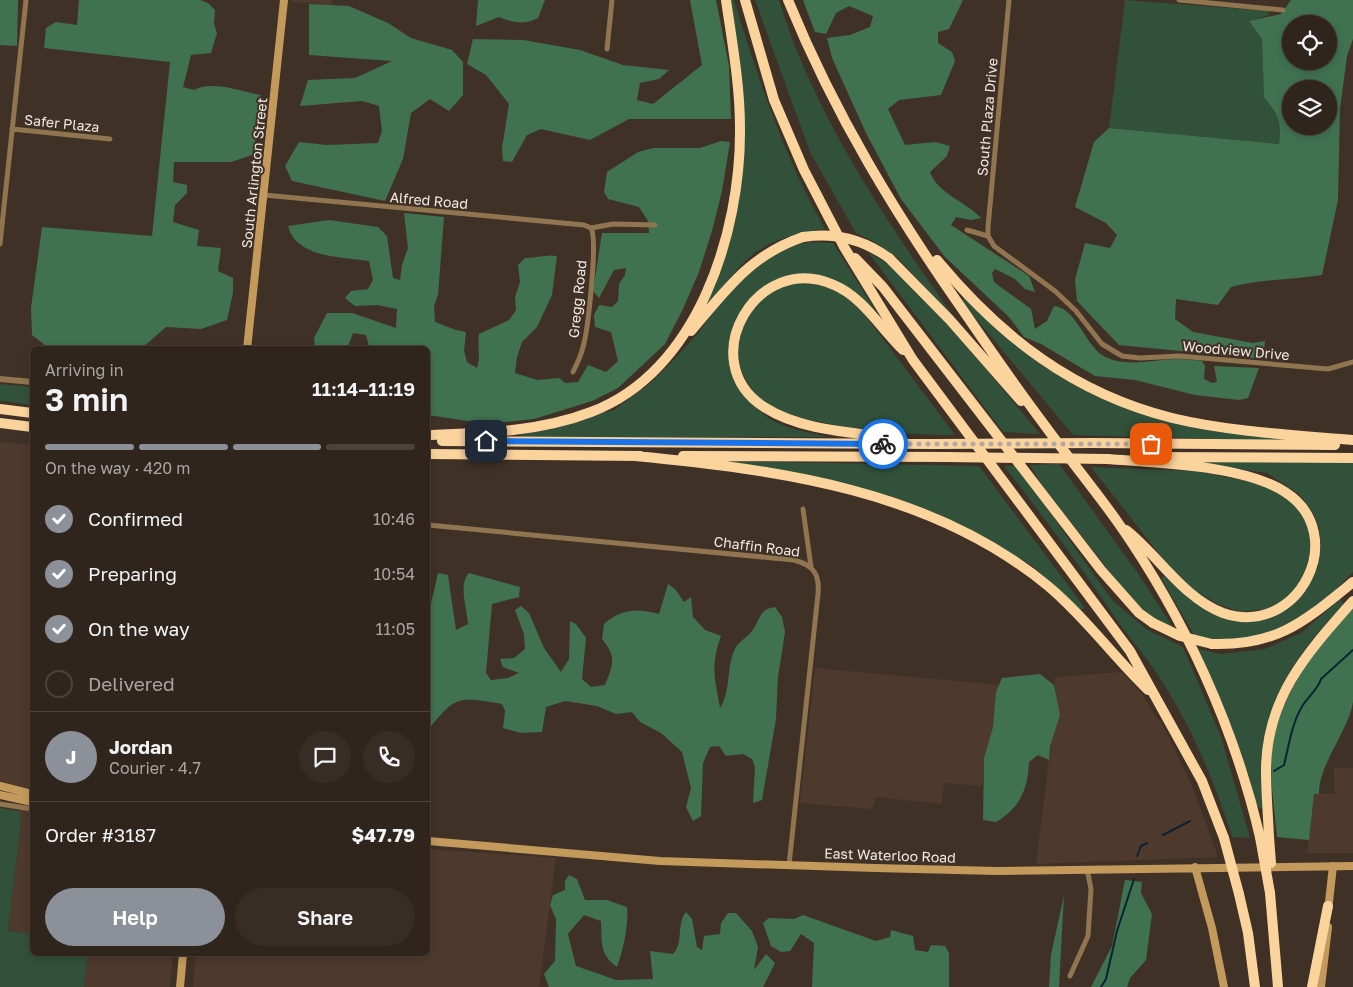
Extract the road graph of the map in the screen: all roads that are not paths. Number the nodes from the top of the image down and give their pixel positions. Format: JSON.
{"nodes":[{"id":1,"x":26,"y":0,"type":"edge"},
{"id":2,"x":284,"y":0,"type":"edge"},
{"id":3,"x":612,"y":0,"type":"edge"},
{"id":4,"x":726,"y":0,"type":"edge"},
{"id":5,"x":745,"y":0,"type":"edge"},
{"id":6,"x":788,"y":0,"type":"edge"},
{"id":7,"x":1009,"y":0,"type":"edge"},
{"id":8,"x":1179,"y":0,"type":"edge"},
{"id":9,"x":1242,"y":3,"type":"edge"},
{"id":10,"x":1283,"y":10,"type":"dead end"},
{"id":11,"x":607,"y":49,"type":"dead end"},
{"id":12,"x":12,"y":129,"type":"junction"},
{"id":13,"x":110,"y":139,"type":"dead end"},
{"id":14,"x":264,"y":195,"type":"junction"},
{"id":15,"x":1,"y":221,"type":"edge"},
{"id":16,"x":655,"y":225,"type":"dead end"},
{"id":17,"x":591,"y":228,"type":"junction"},
{"id":18,"x":967,"y":230,"type":"dead end"},
{"id":19,"x":988,"y":236,"type":"junction"},
{"id":20,"x":913,"y":237,"type":"junction"},
{"id":21,"x":0,"y":244,"type":"edge"},
{"id":22,"x":844,"y":247,"type":"junction"},
{"id":23,"x":679,"y":345,"type":"junction"},
{"id":24,"x":248,"y":346,"type":"edge"},
{"id":25,"x":913,"y":360,"type":"junction"},
{"id":26,"x":1353,"y":362,"type":"edge"},
{"id":27,"x":573,"y":372,"type":"dead end"},
{"id":28,"x":0,"y":379,"type":"edge"},
{"id":29,"x":30,"y":382,"type":"edge"},
{"id":30,"x":0,"y":409,"type":"edge"},
{"id":31,"x":30,"y":413,"type":"edge"},
{"id":32,"x":0,"y":424,"type":"edge"},
{"id":33,"x":1046,"y":427,"type":"junction"},
{"id":34,"x":30,"y":428,"type":"edge"},
{"id":35,"x":430,"y":435,"type":"edge"},
{"id":36,"x":1353,"y":440,"type":"edge"},
{"id":37,"x":430,"y":441,"type":"edge"},
{"id":38,"x":936,"y":444,"type":"junction"},
{"id":39,"x":1353,"y":445,"type":"edge"},
{"id":40,"x":430,"y":454,"type":"edge"},
{"id":41,"x":635,"y":456,"type":"junction"},
{"id":42,"x":1353,"y":458,"type":"edge"},
{"id":43,"x":1107,"y":459,"type":"junction"},
{"id":44,"x":803,"y":508,"type":"dead end"},
{"id":45,"x":430,"y":525,"type":"edge"},
{"id":46,"x":1120,"y":525,"type":"junction"},
{"id":47,"x":811,"y":567,"type":"junction"},
{"id":48,"x":1353,"y":582,"type":"edge"},
{"id":49,"x":1353,"y":600,"type":"edge"},
{"id":50,"x":1159,"y":700,"type":"junction"},
{"id":51,"x":0,"y":786,"type":"edge"},
{"id":52,"x":30,"y":794,"type":"edge"},
{"id":53,"x":0,"y":795,"type":"edge"},
{"id":54,"x":30,"y":802,"type":"edge"},
{"id":55,"x":0,"y":804,"type":"edge"},
{"id":56,"x":30,"y":809,"type":"edge"},
{"id":57,"x":1264,"y":837,"type":"junction"},
{"id":58,"x":430,"y":841,"type":"edge"},
{"id":59,"x":789,"y":865,"type":"junction"},
{"id":60,"x":1333,"y":866,"type":"junction"},
{"id":61,"x":1353,"y":866,"type":"edge"},
{"id":62,"x":1195,"y":867,"type":"junction"},
{"id":63,"x":1087,"y":869,"type":"junction"},
{"id":64,"x":1328,"y":906,"type":"junction"},
{"id":65,"x":183,"y":956,"type":"edge"},
{"id":66,"x":1070,"y":976,"type":"dead end"},
{"id":67,"x":180,"y":987,"type":"edge"},
{"id":68,"x":1224,"y":987,"type":"edge"},
{"id":69,"x":1256,"y":987,"type":"edge"},
{"id":70,"x":1278,"y":987,"type":"edge"},
{"id":71,"x":1312,"y":987,"type":"edge"},
{"id":72,"x":1321,"y":987,"type":"edge"}],
"edges":[{"from":1,"to":12,"type":"street"},
{"from":2,"to":14,"type":"main road","name":"South Arlington Street"},
{"from":3,"to":11,"type":"street"},
{"from":4,"to":23,"type":"highway"},
{"from":5,"to":22,"type":"highway"},
{"from":6,"to":20,"type":"highway"},
{"from":7,"to":19,"type":"street","name":"South Plaza Drive"},
{"from":8,"to":9,"type":"street"},
{"from":9,"to":10,"type":"street"},
{"from":12,"to":13,"type":"street","name":"Safer Plaza"},
{"from":12,"to":15,"type":"street"},
{"from":14,"to":17,"type":"street","name":"Alfred Road"},
{"from":14,"to":24,"type":"main road","name":"South Arlington Street"},
{"from":15,"to":21,"type":"street"},
{"from":16,"to":17,"type":"street","name":"Alfred Road"},
{"from":17,"to":27,"type":"street","name":"Gregg Road"},
{"from":18,"to":19,"type":"street"},
{"from":19,"to":26,"type":"street","name":"Woodview Drive"},
{"from":20,"to":33,"type":"highway"},
{"from":20,"to":36,"type":"highway"},
{"from":22,"to":25,"type":"highway"},
{"from":22,"to":48,"type":"highway","bridge":true},
{"from":23,"to":33,"type":"highway","bridge":true},
{"from":23,"to":35,"type":"highway"},
{"from":25,"to":38,"type":"highway"},
{"from":25,"to":50,"type":"highway"},
{"from":28,"to":29,"type":"street"},
{"from":30,"to":31,"type":"highway"},
{"from":32,"to":34,"type":"highway"},
{"from":33,"to":46,"type":"highway"},
{"from":37,"to":38,"type":"highway"},
{"from":38,"to":39,"type":"highway","bridge":true},
{"from":40,"to":41,"type":"highway"},
{"from":41,"to":43,"type":"highway","bridge":true},
{"from":41,"to":50,"type":"highway"},
{"from":42,"to":43,"type":"highway"},
{"from":43,"to":46,"type":"highway"},
{"from":44,"to":47,"type":"street"},
{"from":45,"to":47,"type":"street","name":"Chaffin Road"},
{"from":46,"to":57,"type":"highway"},
{"from":47,"to":59,"type":"street","name":"Chaffin Road"},
{"from":49,"to":57,"type":"highway"},
{"from":50,"to":69,"type":"highway","bridge":true},
{"from":51,"to":52,"type":"main road"},
{"from":53,"to":54,"type":"main road"},
{"from":55,"to":56,"type":"street"},
{"from":57,"to":70,"type":"highway","bridge":true},
{"from":58,"to":59,"type":"main road","name":"East Waterloo Road"},
{"from":59,"to":63,"type":"main road","name":"East Waterloo Road"},
{"from":60,"to":61,"type":"main road","name":"East Waterloo Road"},
{"from":60,"to":62,"type":"main road","name":"East Waterloo Road"},
{"from":60,"to":64,"type":"main road"},
{"from":62,"to":63,"type":"main road","name":"East Waterloo Road"},
{"from":62,"to":68,"type":"main road"},
{"from":63,"to":66,"type":"street"},
{"from":64,"to":71,"type":"highway"},
{"from":64,"to":72,"type":"main road"},
{"from":65,"to":67,"type":"main road"}]}
